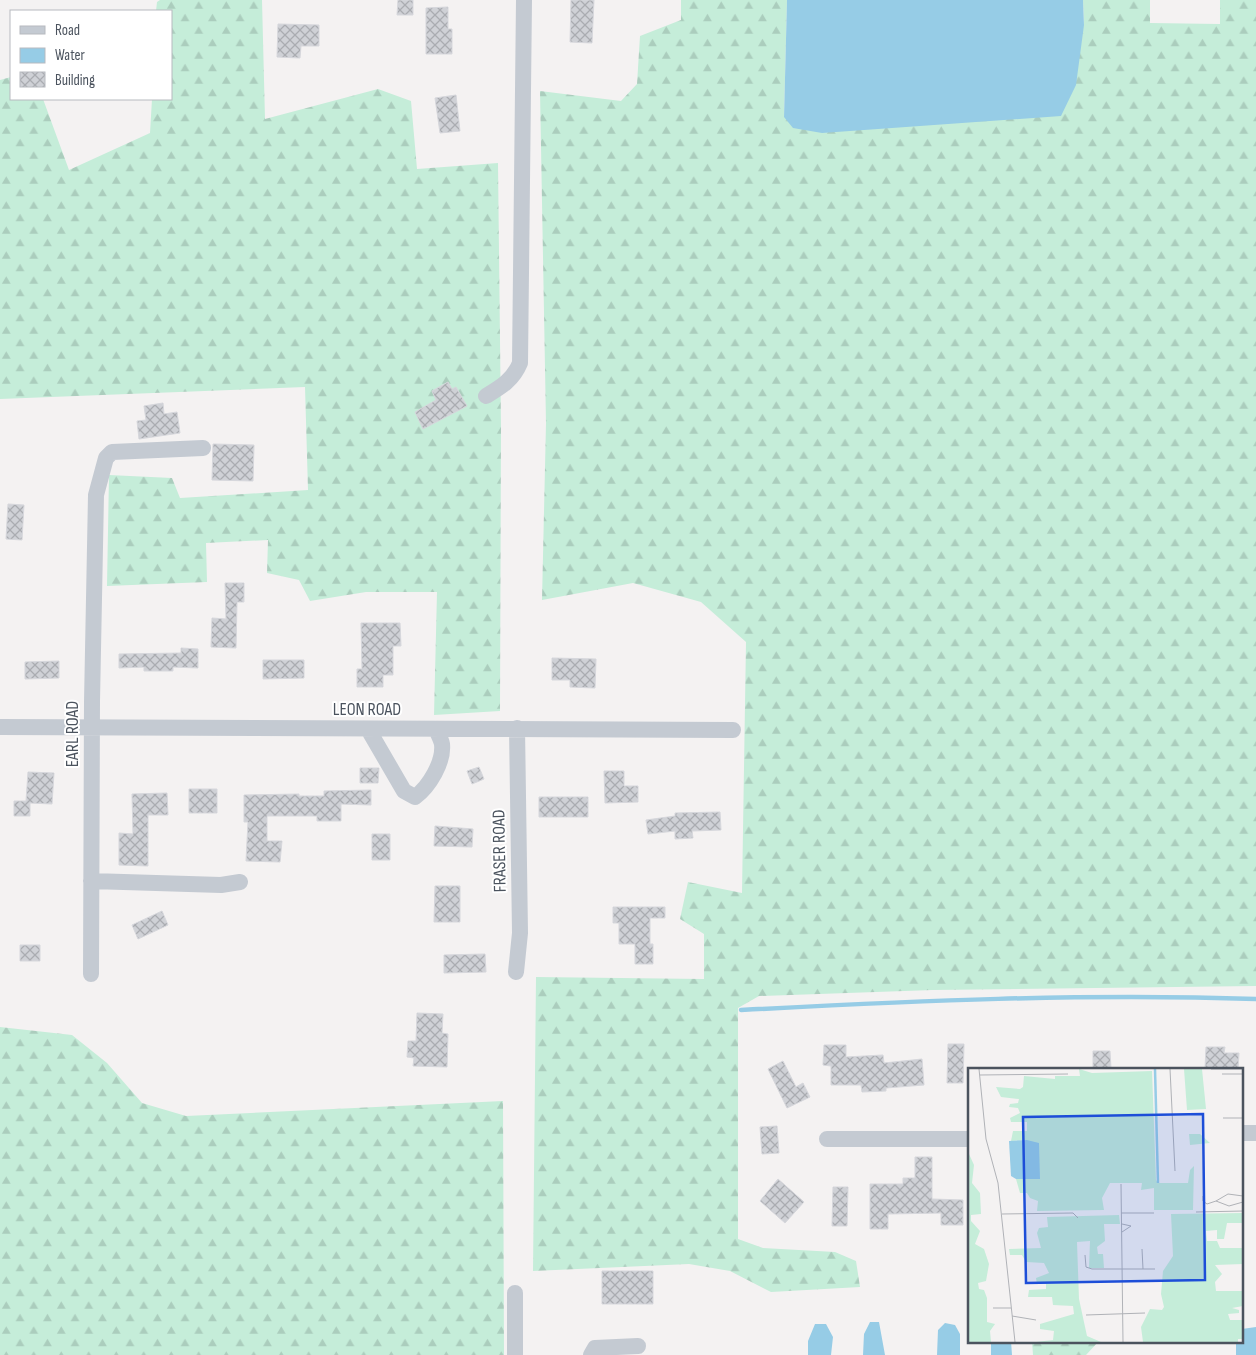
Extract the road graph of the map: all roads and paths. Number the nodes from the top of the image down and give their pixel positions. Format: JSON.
{"nodes":[{"id":1,"x":524,"y":0,"type":"edge"},
{"id":2,"x":486,"y":396,"type":"dead end"},
{"id":3,"x":203,"y":448,"type":"dead end"},
{"id":4,"x":0,"y":727,"type":"edge"},
{"id":5,"x":93,"y":727,"type":"junction"},
{"id":6,"x":517,"y":728,"type":"junction"},
{"id":7,"x":368,"y":729,"type":"junction"},
{"id":8,"x":436,"y":730,"type":"junction"},
{"id":9,"x":733,"y":730,"type":"dead end"},
{"id":10,"x":91,"y":881,"type":"junction"},
{"id":11,"x":240,"y":882,"type":"dead end"},
{"id":12,"x":516,"y":972,"type":"dead end"},
{"id":13,"x":91,"y":974,"type":"dead end"},
{"id":14,"x":827,"y":1139,"type":"dead end"},
{"id":15,"x":968,"y":1139,"type":"edge"},
{"id":16,"x":515,"y":1293,"type":"dead end"},
{"id":17,"x":638,"y":1346,"type":"dead end"},
{"id":18,"x":515,"y":1355,"type":"edge"},
{"id":19,"x":591,"y":1355,"type":"edge"}],
"edges":[{"from":1,"to":2,"type":"street"},
{"from":3,"to":5,"type":"street","name":"EARL ROAD"},
{"from":4,"to":5,"type":"street","name":"LEON ROAD"},
{"from":5,"to":7,"type":"street","name":"LEON ROAD"},
{"from":5,"to":10,"type":"street","name":"EARL ROAD"},
{"from":6,"to":8,"type":"street","name":"LEON ROAD"},
{"from":6,"to":9,"type":"street","name":"LEON ROAD"},
{"from":6,"to":12,"type":"street","name":"FRASER ROAD"},
{"from":7,"to":8,"type":"street","name":"LEON ROAD"},
{"from":7,"to":8,"type":"street"},
{"from":10,"to":11,"type":"street"},
{"from":10,"to":13,"type":"street","name":"EARL ROAD"},
{"from":14,"to":15,"type":"street"},
{"from":16,"to":18,"type":"street"},
{"from":17,"to":19,"type":"street"}]}
